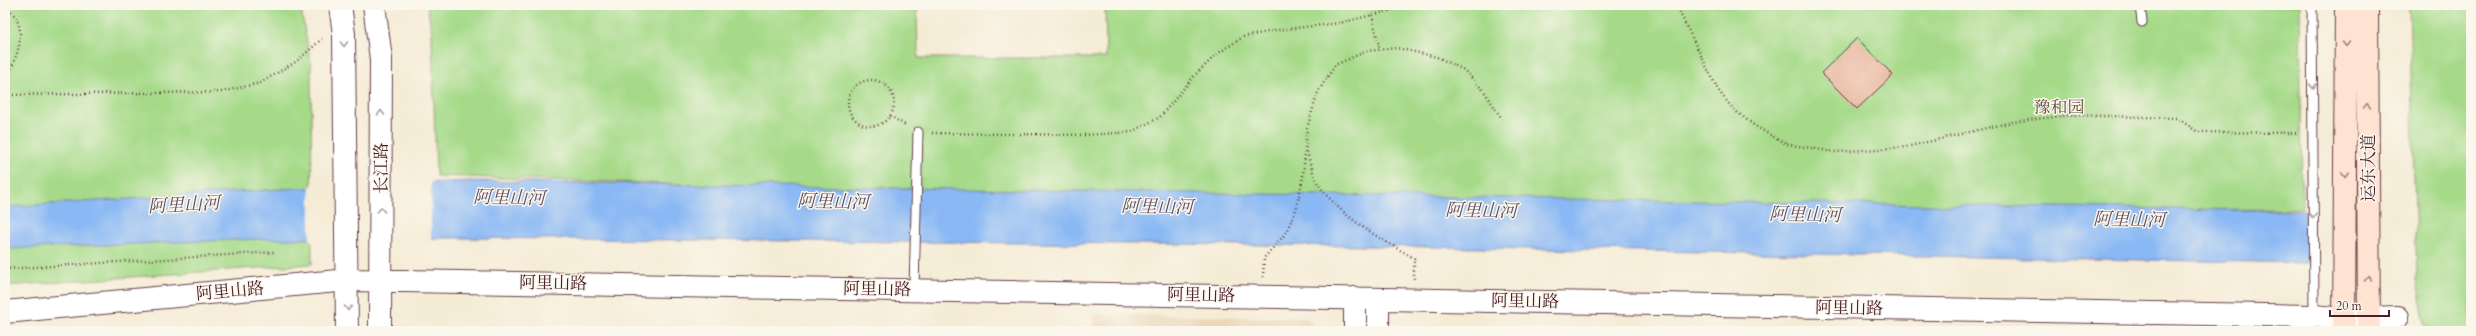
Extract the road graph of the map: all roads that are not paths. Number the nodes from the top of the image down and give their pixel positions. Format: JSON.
{"nodes":[{"id":1,"x":374,"y":5,"type":"edge"},
{"id":2,"x":2140,"y":5,"type":"edge"},
{"id":3,"x":2312,"y":5,"type":"edge"},
{"id":4,"x":2346,"y":5,"type":"edge"},
{"id":5,"x":2366,"y":5,"type":"edge"},
{"id":6,"x":341,"y":13,"type":"edge"},
{"id":7,"x":2142,"y":22,"type":"dead end"},
{"id":8,"x":918,"y":132,"type":"road end"},
{"id":9,"x":348,"y":280,"type":"junction"},
{"id":10,"x":381,"y":280,"type":"junction"},
{"id":11,"x":914,"y":290,"type":"junction"},
{"id":12,"x":1355,"y":298,"type":"junction"},
{"id":13,"x":1378,"y":299,"type":"junction"},
{"id":14,"x":5,"y":312,"type":"edge"},
{"id":15,"x":2306,"y":321,"type":"edge"},
{"id":16,"x":2399,"y":321,"type":"dead end"},
{"id":17,"x":2369,"y":324,"type":"edge"},
{"id":18,"x":2344,"y":325,"type":"edge"},
{"id":19,"x":348,"y":331,"type":"edge"},
{"id":20,"x":380,"y":331,"type":"edge"},
{"id":21,"x":1355,"y":331,"type":"edge"},
{"id":22,"x":1378,"y":331,"type":"edge"}],
"edges":[{"from":10,"to":1,"type":"street","name":"长江路","one_way":true},
{"from":2,"to":7,"type":"lane"},
{"from":3,"to":15,"type":"lane","one_way":true},
{"from":4,"to":18,"type":"main road","name":"运东大道","one_way":true},
{"from":17,"to":5,"type":"main road","name":"运东大道","one_way":true},
{"from":6,"to":9,"type":"street","name":"长江路","one_way":true},
{"from":8,"to":11,"type":"lane"},
{"from":9,"to":10,"type":"street","name":"阿里山路"},
{"from":9,"to":14,"type":"street","name":"阿里山路"},
{"from":9,"to":19,"type":"street","name":"长江路","one_way":true},
{"from":10,"to":11,"type":"street","name":"阿里山路"},
{"from":10,"to":20,"type":"street","name":"长江路"},
{"from":11,"to":12,"type":"street","name":"阿里山路"},
{"from":12,"to":13,"type":"street","name":"阿里山路"},
{"from":12,"to":21,"type":"street"},
{"from":13,"to":15,"type":"street","name":"阿里山路"},
{"from":13,"to":22,"type":"street"},
{"from":15,"to":18,"type":"street","name":"阿里山路"},
{"from":16,"to":17,"type":"street","name":"阿里山路"},
{"from":17,"to":18,"type":"street","name":"阿里山路"}]}
